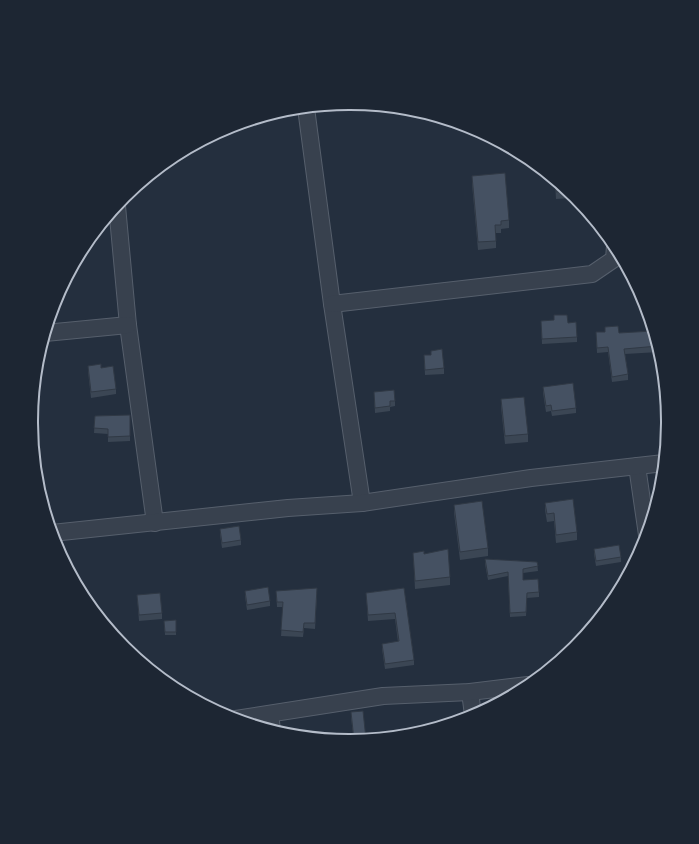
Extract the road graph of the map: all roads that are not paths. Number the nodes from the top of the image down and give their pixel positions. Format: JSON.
{"nodes":[{"id":1,"x":307,"y":113,"type":"edge"},
{"id":2,"x":118,"y":214,"type":"edge"},
{"id":3,"x":614,"y":258,"type":"edge"},
{"id":4,"x":332,"y":304,"type":"junction"},
{"id":5,"x":128,"y":325,"type":"junction"},
{"id":6,"x":52,"y":332,"type":"edge"},
{"id":7,"x":658,"y":464,"type":"edge"},
{"id":8,"x":637,"y":466,"type":"junction"},
{"id":9,"x":362,"y":503,"type":"junction"},
{"id":10,"x":645,"y":519,"type":"edge"},
{"id":11,"x":155,"y":524,"type":"junction"},
{"id":12,"x":59,"y":532,"type":"edge"},
{"id":13,"x":514,"y":687,"type":"edge"},
{"id":14,"x":470,"y":692,"type":"junction"},
{"id":15,"x":472,"y":708,"type":"edge"},
{"id":16,"x":270,"y":714,"type":"junction"},
{"id":17,"x":249,"y":717,"type":"edge"},
{"id":18,"x":271,"y":724,"type":"edge"}],
"edges":[{"from":1,"to":4,"type":"street"},
{"from":2,"to":5,"type":"street"},
{"from":3,"to":4,"type":"street"},
{"from":4,"to":9,"type":"street"},
{"from":5,"to":6,"type":"street"},
{"from":5,"to":11,"type":"street"},
{"from":7,"to":8,"type":"street"},
{"from":8,"to":9,"type":"street"},
{"from":8,"to":10,"type":"street"},
{"from":9,"to":11,"type":"street"},
{"from":11,"to":12,"type":"street"},
{"from":13,"to":14,"type":"street"},
{"from":14,"to":15,"type":"street"},
{"from":14,"to":16,"type":"street"},
{"from":16,"to":17,"type":"street"},
{"from":16,"to":18,"type":"street"}]}
